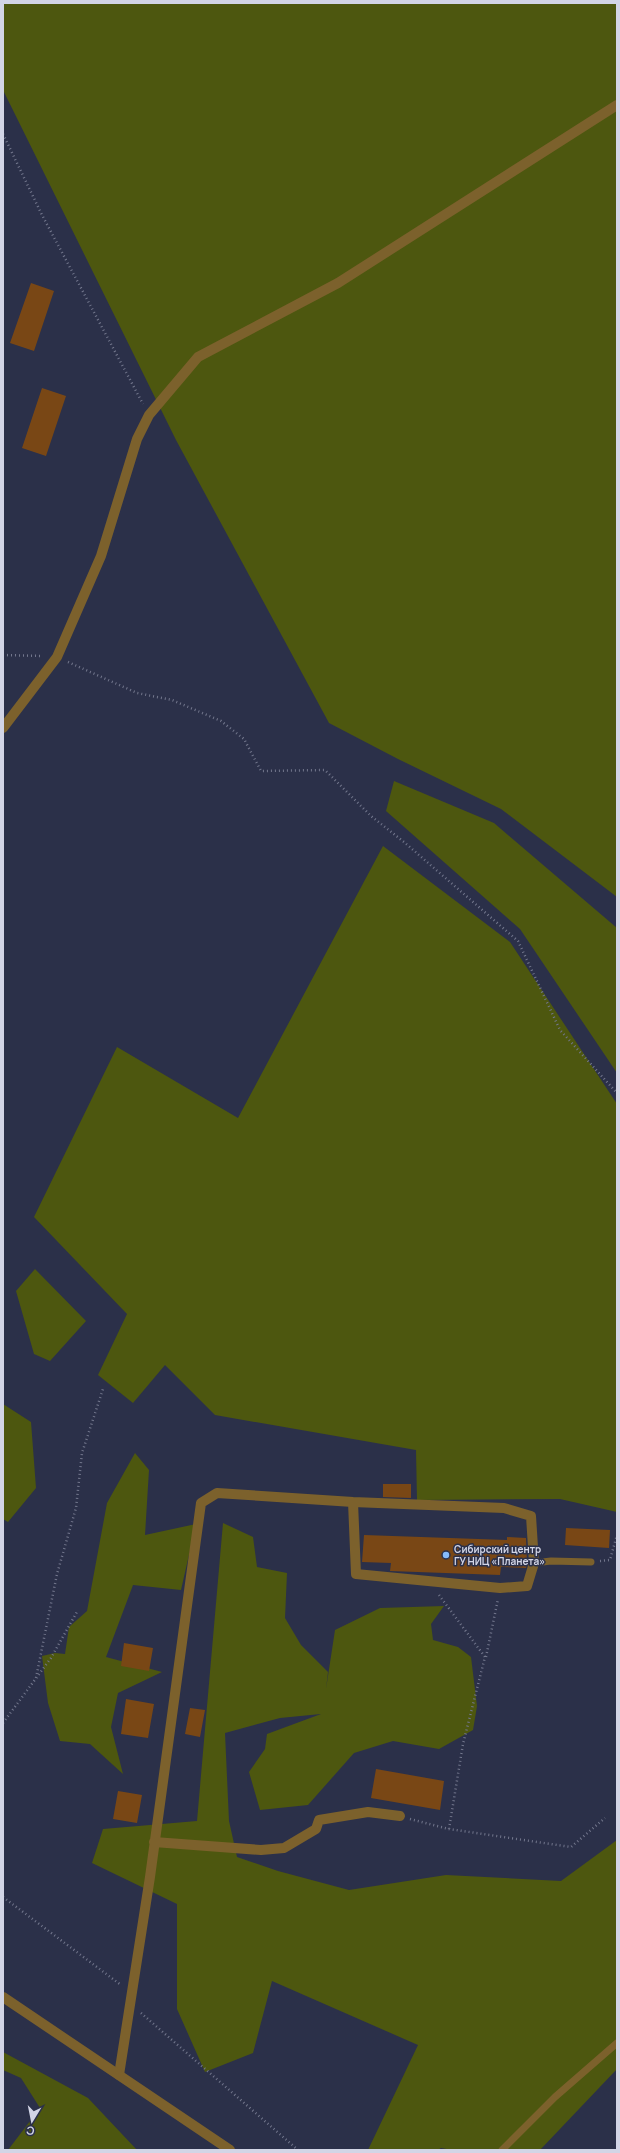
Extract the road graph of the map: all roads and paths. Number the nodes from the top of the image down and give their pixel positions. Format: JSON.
{"nodes":[{"id":1,"x":617,"y":105,"type":"edge"},
{"id":2,"x":3,"y":134,"type":"edge"},
{"id":3,"x":149,"y":416,"type":"junction"},
{"id":4,"x":3,"y":655,"type":"edge"},
{"id":5,"x":57,"y":657,"type":"junction"},
{"id":6,"x":3,"y":728,"type":"edge"},
{"id":7,"x":617,"y":1093,"type":"edge"},
{"id":8,"x":103,"y":1389,"type":"dead end"},
{"id":9,"x":353,"y":1502,"type":"junction"},
{"id":10,"x":617,"y":1535,"type":"edge"},
{"id":11,"x":591,"y":1562,"type":"joint"},
{"id":12,"x":534,"y":1563,"type":"junction"},
{"id":13,"x":430,"y":1582,"type":"junction"},
{"id":14,"x":500,"y":1588,"type":"junction"},
{"id":15,"x":78,"y":1610,"type":"dead end"},
{"id":16,"x":485,"y":1657,"type":"junction"},
{"id":17,"x":36,"y":1678,"type":"junction"},
{"id":18,"x":3,"y":1723,"type":"edge"},
{"id":19,"x":400,"y":1816,"type":"joint"},
{"id":20,"x":606,"y":1818,"type":"dead end"},
{"id":21,"x":449,"y":1829,"type":"junction"},
{"id":22,"x":154,"y":1842,"type":"junction"},
{"id":23,"x":3,"y":1897,"type":"edge"},
{"id":24,"x":3,"y":1997,"type":"edge"},
{"id":25,"x":130,"y":2004,"type":"junction"},
{"id":26,"x":617,"y":2043,"type":"edge"},
{"id":27,"x":118,"y":2075,"type":"junction"},
{"id":28,"x":230,"y":2150,"type":"edge"},
{"id":29,"x":298,"y":2150,"type":"edge"},
{"id":30,"x":502,"y":2150,"type":"edge"}],
"edges":[{"from":1,"to":3,"type":"street"},
{"from":2,"to":3,"type":"path"},
{"from":3,"to":5,"type":"street"},
{"from":4,"to":5,"type":"path"},
{"from":5,"to":6,"type":"street"},
{"from":5,"to":7,"type":"path"},
{"from":8,"to":17,"type":"path"},
{"from":9,"to":12,"type":"street"},
{"from":9,"to":13,"type":"street"},
{"from":9,"to":22,"type":"street"},
{"from":10,"to":11,"type":"path"},
{"from":11,"to":12,"type":"lane"},
{"from":12,"to":14,"type":"street"},
{"from":13,"to":14,"type":"street"},
{"from":13,"to":16,"type":"path"},
{"from":14,"to":16,"type":"path"},
{"from":15,"to":17,"type":"path"},
{"from":16,"to":21,"type":"path"},
{"from":17,"to":18,"type":"path"},
{"from":19,"to":21,"type":"path"},
{"from":19,"to":22,"type":"street"},
{"from":20,"to":21,"type":"path"},
{"from":22,"to":25,"type":"street"},
{"from":23,"to":25,"type":"path"},
{"from":24,"to":27,"type":"street"},
{"from":25,"to":27,"type":"street"},
{"from":25,"to":29,"type":"path"},
{"from":26,"to":30,"type":"lane"},
{"from":27,"to":28,"type":"street"}]}
